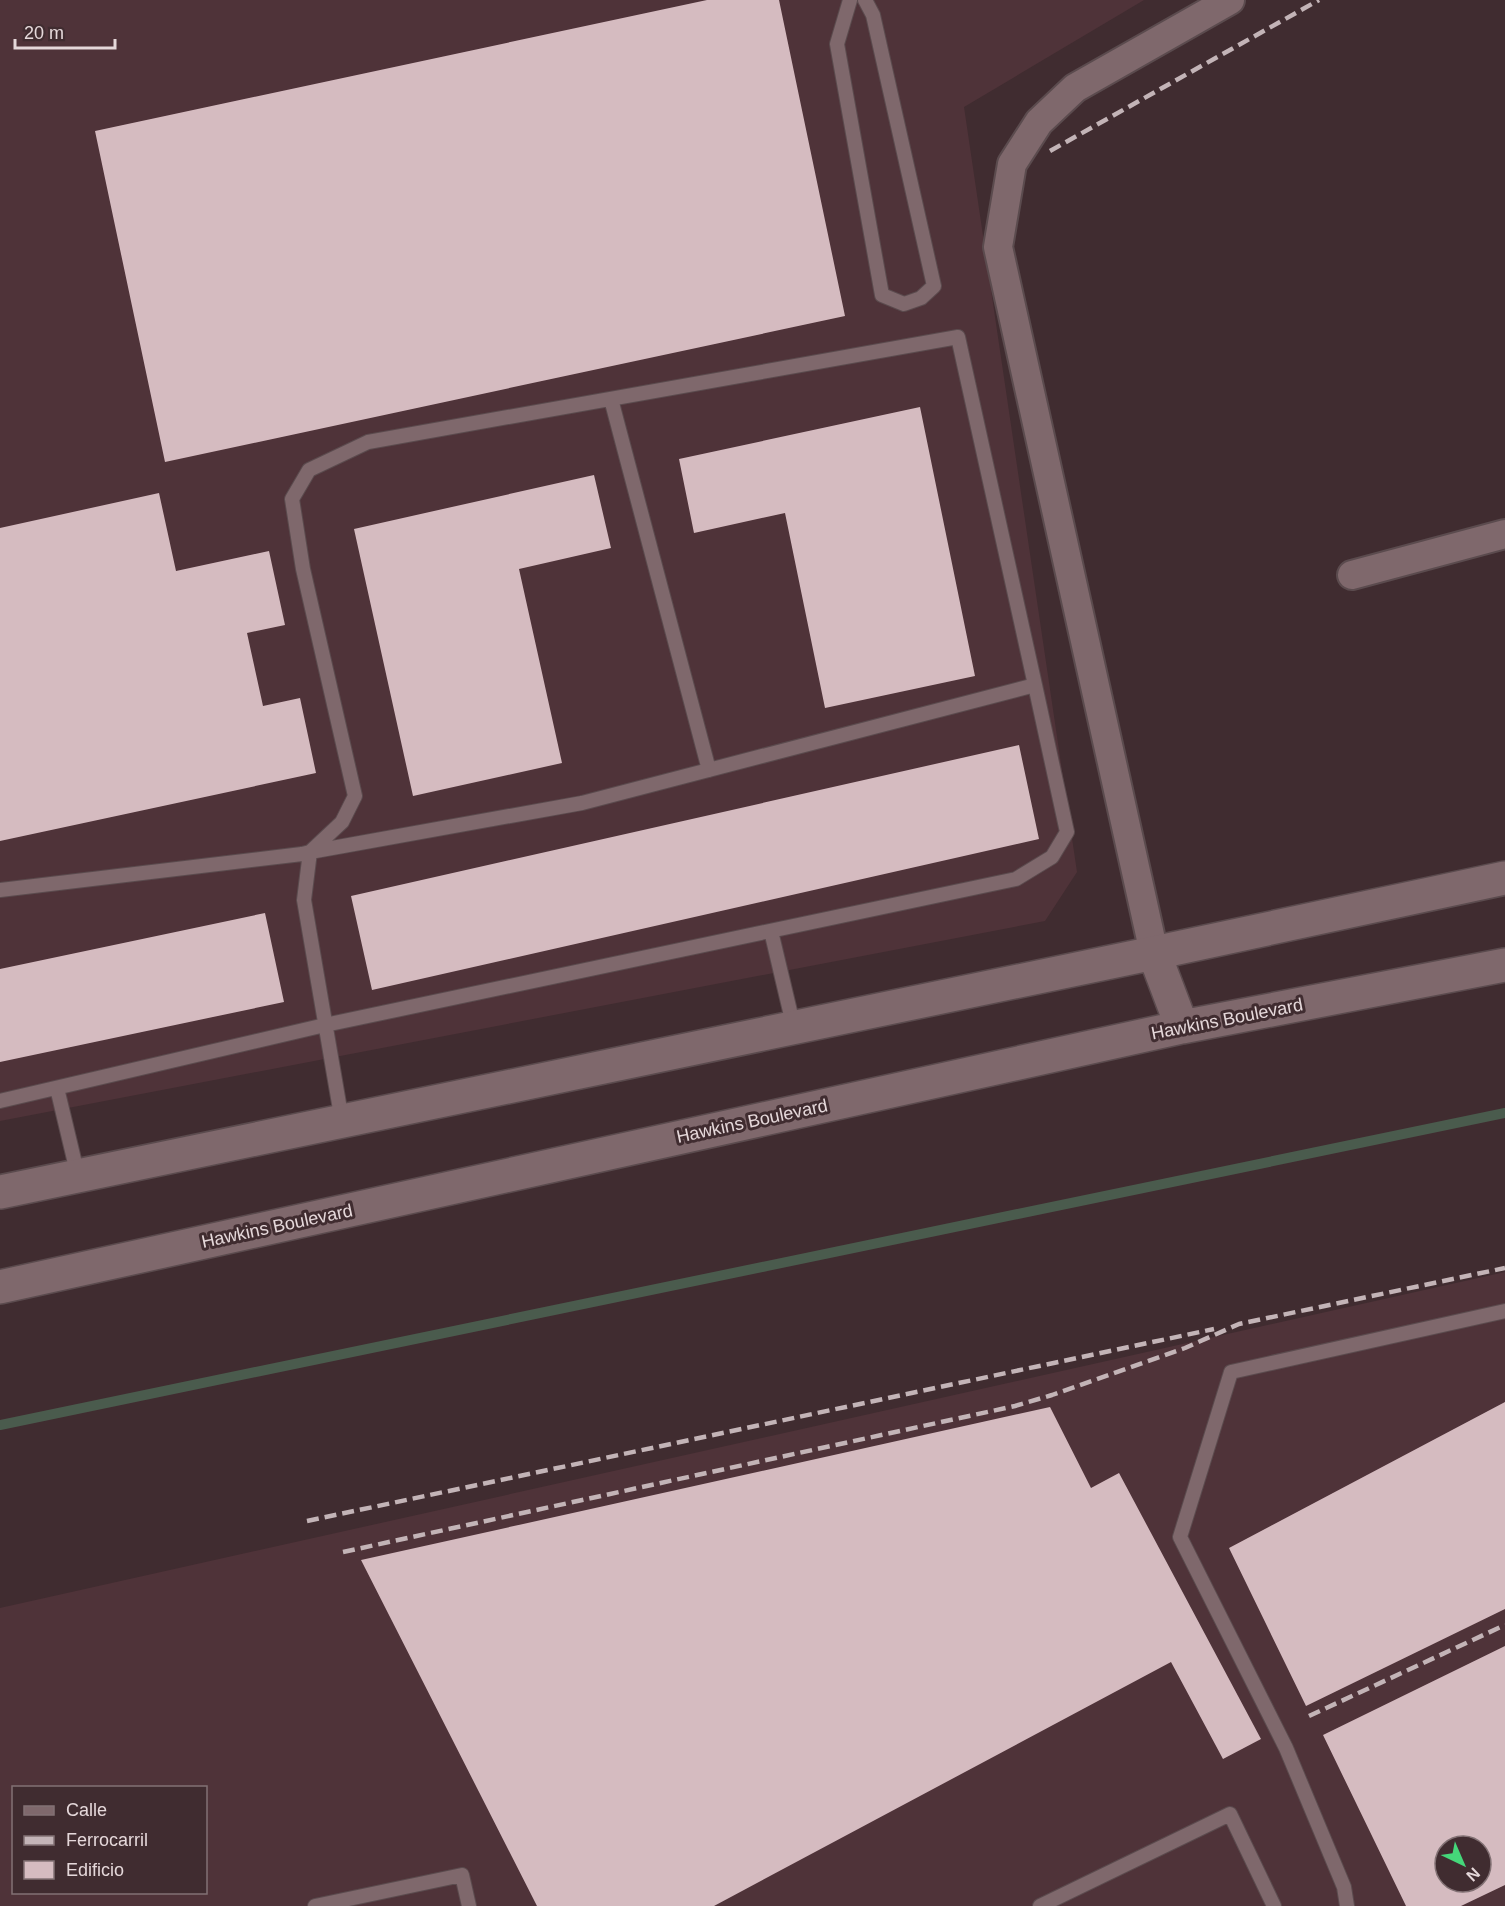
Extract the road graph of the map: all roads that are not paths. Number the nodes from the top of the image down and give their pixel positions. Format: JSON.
{"nodes":[{"id":1,"x":850,"y":0,"type":"edge"},
{"id":2,"x":865,"y":0,"type":"edge"},
{"id":3,"x":1230,"y":0,"type":"edge"},
{"id":4,"x":611,"y":399,"type":"junction"},
{"id":5,"x":1505,"y":534,"type":"edge"},
{"id":6,"x":1352,"y":575,"type":"dead end"},
{"id":7,"x":1035,"y":685,"type":"junction"},
{"id":8,"x":709,"y":770,"type":"junction"},
{"id":9,"x":310,"y":852,"type":"junction"},
{"id":10,"x":1505,"y":878,"type":"edge"},
{"id":11,"x":0,"y":890,"type":"edge"},
{"id":12,"x":771,"y":931,"type":"junction"},
{"id":13,"x":1154,"y":953,"type":"junction"},
{"id":14,"x":1505,"y":965,"type":"edge"},
{"id":15,"x":325,"y":1025,"type":"junction"},
{"id":16,"x":1182,"y":1027,"type":"junction"},
{"id":17,"x":794,"y":1028,"type":"junction"},
{"id":18,"x":57,"y":1088,"type":"junction"},
{"id":19,"x":0,"y":1101,"type":"edge"},
{"id":20,"x":342,"y":1121,"type":"junction"},
{"id":21,"x":78,"y":1176,"type":"junction"},
{"id":22,"x":0,"y":1192,"type":"edge"},
{"id":23,"x":0,"y":1287,"type":"edge"},
{"id":24,"x":1505,"y":1311,"type":"edge"},
{"id":25,"x":315,"y":1906,"type":"edge"},
{"id":26,"x":469,"y":1906,"type":"edge"},
{"id":27,"x":1040,"y":1906,"type":"edge"},
{"id":28,"x":1274,"y":1906,"type":"edge"},
{"id":29,"x":1347,"y":1906,"type":"edge"}],
"edges":[{"from":1,"to":2,"type":"lane"},
{"from":3,"to":13,"type":"street"},
{"from":4,"to":7,"type":"lane"},
{"from":4,"to":8,"type":"lane"},
{"from":4,"to":9,"type":"lane"},
{"from":5,"to":6,"type":"street"},
{"from":7,"to":8,"type":"lane"},
{"from":7,"to":12,"type":"lane"},
{"from":8,"to":9,"type":"lane"},
{"from":9,"to":11,"type":"lane"},
{"from":9,"to":15,"type":"lane"},
{"from":10,"to":13,"type":"main road"},
{"from":12,"to":15,"type":"lane"},
{"from":12,"to":17,"type":"lane"},
{"from":13,"to":16,"type":"main road"},
{"from":13,"to":17,"type":"main road"},
{"from":14,"to":16,"type":"main road","name":"Hawkins Boulevard"},
{"from":15,"to":18,"type":"lane"},
{"from":15,"to":20,"type":"lane"},
{"from":16,"to":23,"type":"main road","name":"Hawkins Boulevard"},
{"from":17,"to":20,"type":"main road"},
{"from":18,"to":19,"type":"lane"},
{"from":18,"to":21,"type":"lane"},
{"from":20,"to":21,"type":"main road"},
{"from":21,"to":22,"type":"main road"},
{"from":24,"to":29,"type":"lane"},
{"from":25,"to":26,"type":"lane"},
{"from":27,"to":28,"type":"lane"}]}
